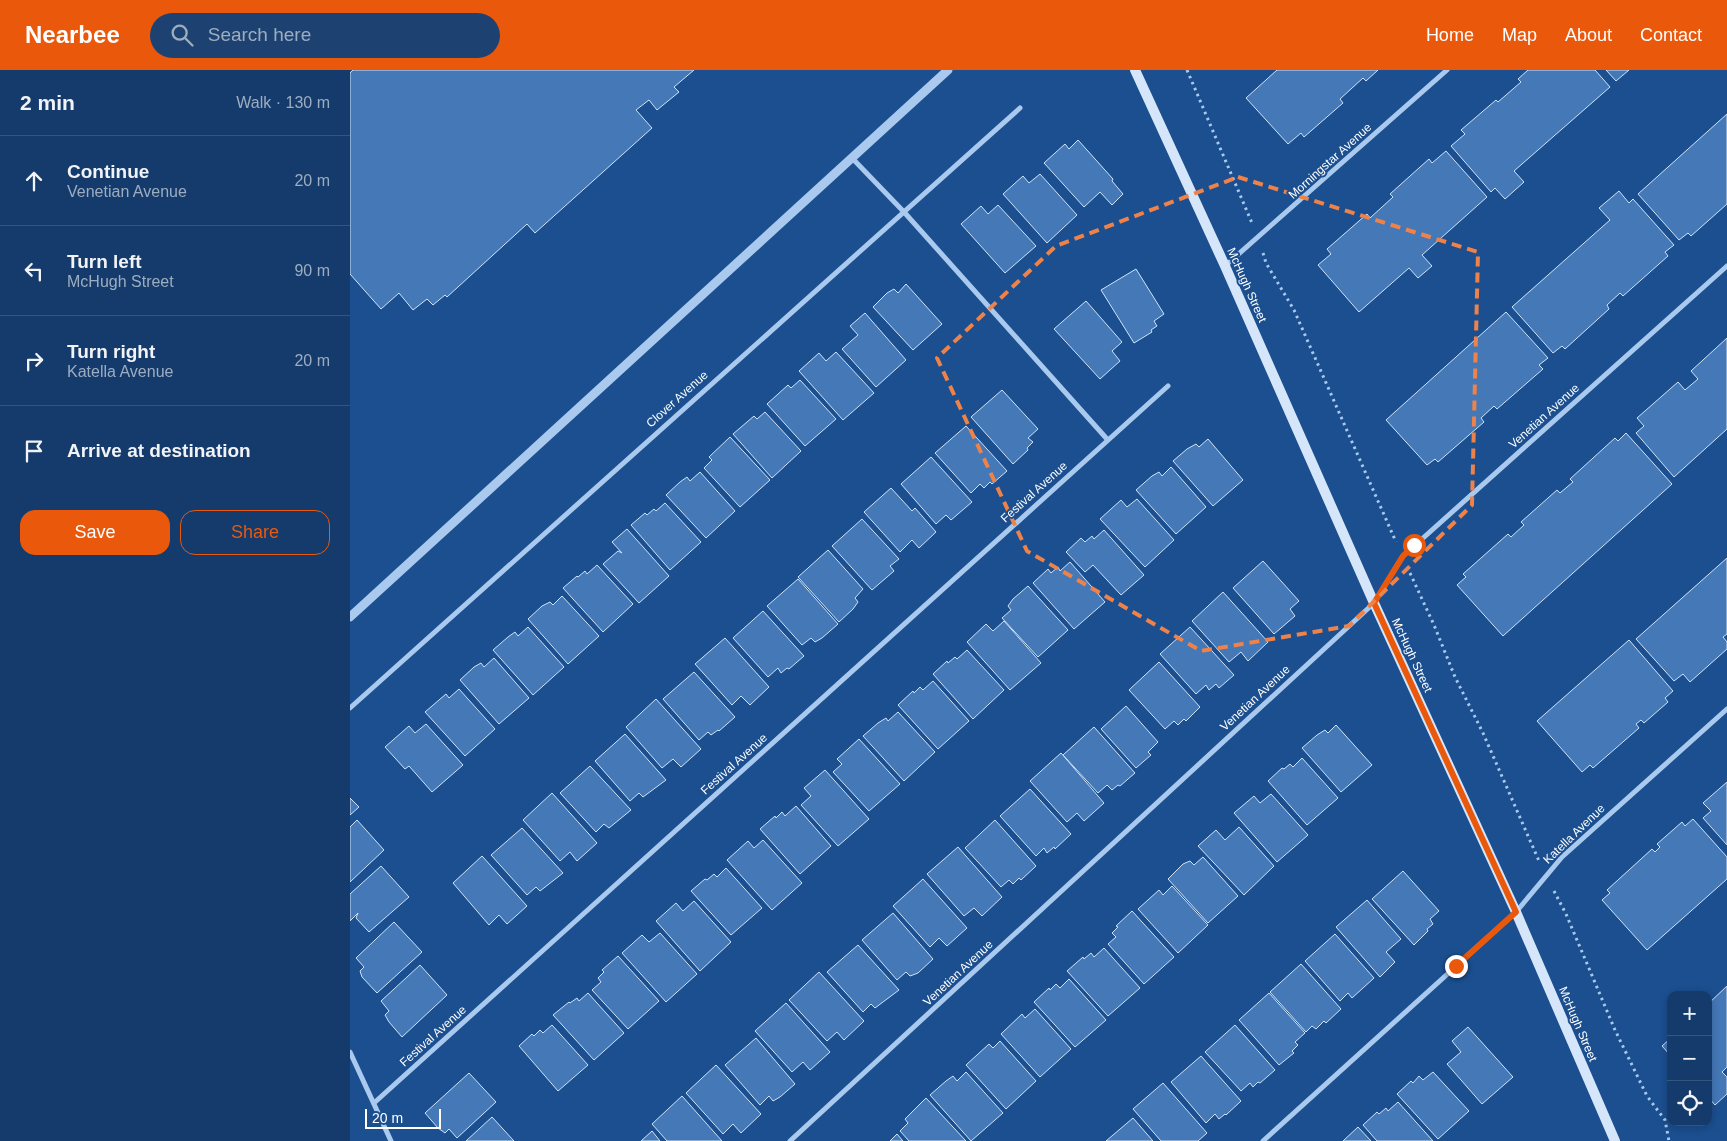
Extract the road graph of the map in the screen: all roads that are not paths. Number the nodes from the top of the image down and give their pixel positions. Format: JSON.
{"nodes":[{"id":1,"x":948,"y":70,"type":"edge"},
{"id":2,"x":1135,"y":70,"type":"edge"},
{"id":3,"x":1447,"y":70,"type":"edge"},
{"id":4,"x":1020,"y":108,"type":"dead end"},
{"id":5,"x":852,"y":158,"type":"junction"},
{"id":6,"x":904,"y":212,"type":"junction"},
{"id":7,"x":1225,"y":266,"type":"junction"},
{"id":8,"x":1727,"y":266,"type":"edge"},
{"id":9,"x":1168,"y":386,"type":"dead end"},
{"id":10,"x":1107,"y":440,"type":"junction"},
{"id":11,"x":1374,"y":603,"type":"junction"},
{"id":12,"x":350,"y":616,"type":"edge"},
{"id":13,"x":350,"y":708,"type":"edge"},
{"id":14,"x":1727,"y":709,"type":"edge"},
{"id":15,"x":1516,"y":912,"type":"junction"},
{"id":16,"x":350,"y":1052,"type":"edge"},
{"id":17,"x":374,"y":1103,"type":"junction"},
{"id":18,"x":391,"y":1141,"type":"edge"},
{"id":19,"x":790,"y":1141,"type":"edge"},
{"id":20,"x":1263,"y":1141,"type":"edge"},
{"id":21,"x":1615,"y":1141,"type":"edge"}],
"edges":[{"from":1,"to":5,"type":"street"},
{"from":2,"to":7,"type":"main road","name":"McHugh Street"},
{"from":3,"to":7,"type":"street","name":"Morningstar Avenue"},
{"from":4,"to":6,"type":"street","name":"Clover Avenue"},
{"from":5,"to":6,"type":"street"},
{"from":5,"to":12,"type":"street"},
{"from":6,"to":10,"type":"street"},
{"from":6,"to":13,"type":"street","name":"Clover Avenue"},
{"from":7,"to":11,"type":"main road","name":"McHugh Street"},
{"from":8,"to":11,"type":"street","name":"Venetian Avenue"},
{"from":9,"to":10,"type":"street","name":"Festival Avenue"},
{"from":10,"to":17,"type":"street","name":"Festival Avenue"},
{"from":11,"to":15,"type":"main road","name":"McHugh Street"},
{"from":11,"to":19,"type":"street","name":"Venetian Avenue"},
{"from":14,"to":15,"type":"street","name":"Katella Avenue"},
{"from":15,"to":20,"type":"street","name":"Katella Avenue"},
{"from":15,"to":21,"type":"main road","name":"McHugh Street"},
{"from":16,"to":17,"type":"street"},
{"from":17,"to":18,"type":"street"}]}
